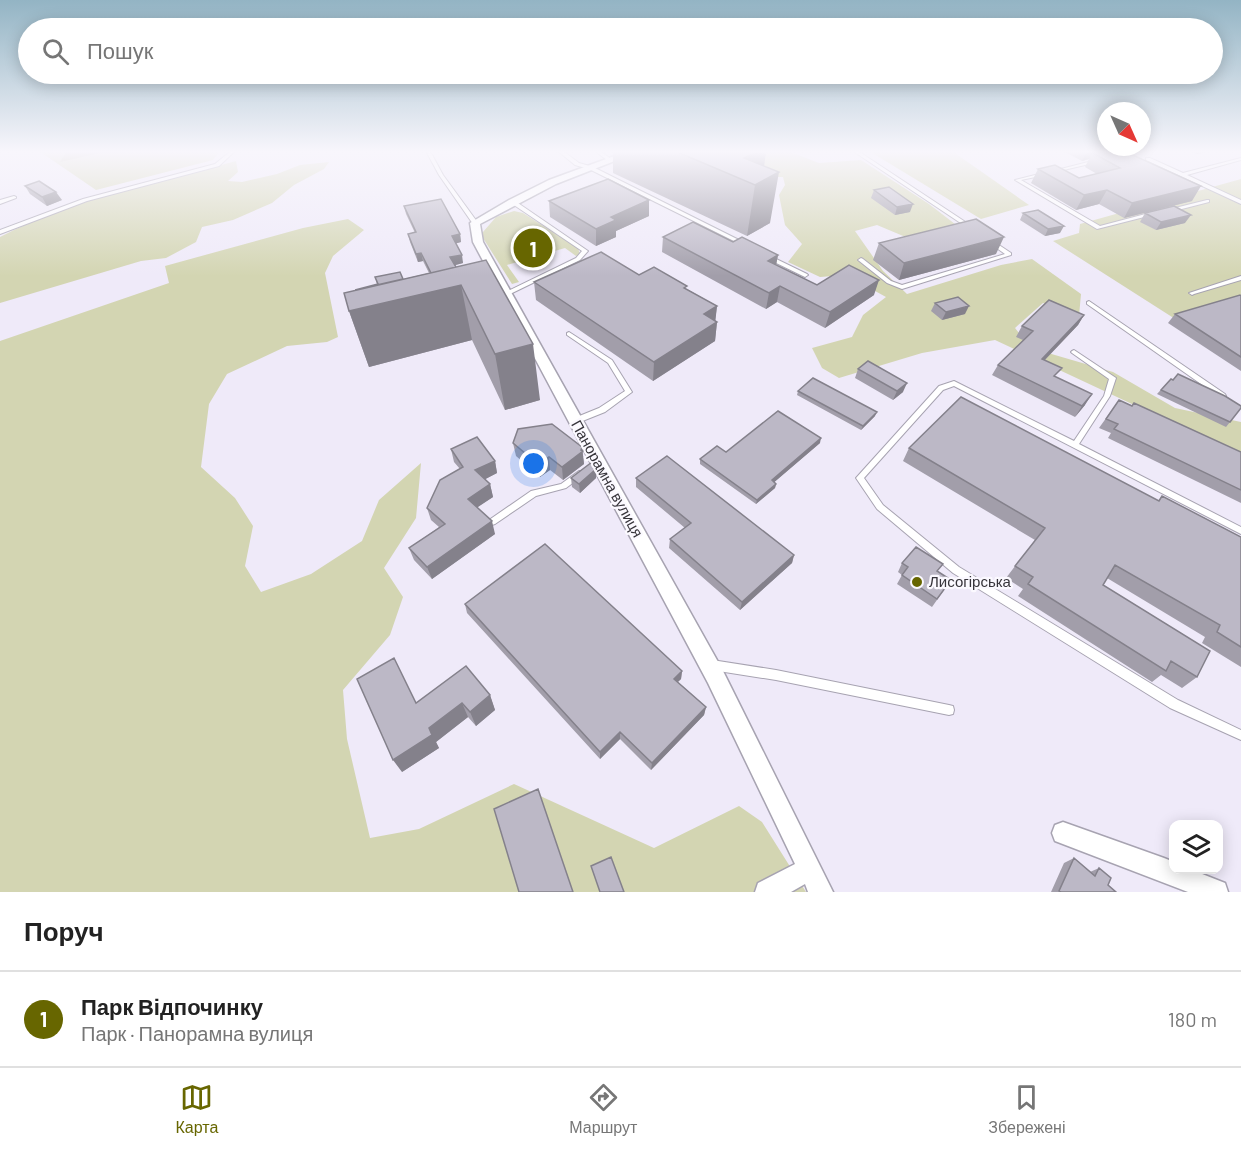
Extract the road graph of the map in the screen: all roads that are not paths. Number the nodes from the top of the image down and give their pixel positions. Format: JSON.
{"nodes":[{"id":1,"x":113,"y":193,"type":"edge"},
{"id":2,"x":453,"y":193,"type":"edge"},
{"id":3,"x":535,"y":193,"type":"edge"},
{"id":4,"x":640,"y":193,"type":"edge"},
{"id":5,"x":918,"y":193,"type":"edge"},
{"id":6,"x":1039,"y":193,"type":"edge"},
{"id":7,"x":1218,"y":193,"type":"edge"},
{"id":8,"x":15,"y":197,"type":"dead end"},
{"id":9,"x":1198,"y":197,"type":"edge"},
{"id":10,"x":0,"y":202,"type":"edge"},
{"id":11,"x":513,"y":202,"type":"junction"},
{"id":12,"x":1241,"y":202,"type":"edge"},
{"id":13,"x":475,"y":223,"type":"junction"},
{"id":14,"x":0,"y":232,"type":"edge"},
{"id":15,"x":981,"y":234,"type":"edge"},
{"id":16,"x":990,"y":241,"type":"edge"},
{"id":17,"x":751,"y":248,"type":"edge"},
{"id":18,"x":762,"y":253,"type":"edge"},
{"id":19,"x":861,"y":260,"type":"dead end"},
{"id":20,"x":805,"y":275,"type":"dead end"},
{"id":21,"x":1241,"y":278,"type":"edge"},
{"id":22,"x":1192,"y":292,"type":"dead end"},
{"id":23,"x":506,"y":294,"type":"junction"},
{"id":24,"x":1089,"y":303,"type":"dead end"},
{"id":25,"x":568,"y":334,"type":"dead end"},
{"id":26,"x":1074,"y":352,"type":"dead end"},
{"id":27,"x":1232,"y":402,"type":"edge"},
{"id":28,"x":575,"y":422,"type":"junction"},
{"id":29,"x":1075,"y":445,"type":"junction"},
{"id":30,"x":597,"y":461,"type":"junction"},
{"id":31,"x":492,"y":522,"type":"edge"},
{"id":32,"x":1241,"y":531,"type":"edge"},
{"id":33,"x":709,"y":665,"type":"junction"},
{"id":34,"x":949,"y":710,"type":"dead end"},
{"id":35,"x":1241,"y":735,"type":"edge"},
{"id":36,"x":1063,"y":834,"type":"dead end"},
{"id":37,"x":809,"y":869,"type":"junction"},
{"id":38,"x":767,"y":892,"type":"edge"},
{"id":39,"x":821,"y":892,"type":"edge"},
{"id":40,"x":1216,"y":892,"type":"edge"}],
"edges":[{"from":1,"to":14,"type":"lane"},
{"from":2,"to":13,"type":"lane"},
{"from":3,"to":11,"type":"street"},
{"from":4,"to":17,"type":"lane"},
{"from":5,"to":15,"type":"lane"},
{"from":6,"to":9,"type":"lane"},
{"from":7,"to":12,"type":"lane"},
{"from":8,"to":10,"type":"lane"},
{"from":11,"to":13,"type":"street"},
{"from":11,"to":23,"type":"lane"},
{"from":13,"to":23,"type":"street","name":"Панорамна вулиця"},
{"from":16,"to":19,"type":"lane"},
{"from":18,"to":20,"type":"lane"},
{"from":21,"to":22,"type":"lane"},
{"from":23,"to":28,"type":"street","name":"Панорамна вулиця"},
{"from":24,"to":27,"type":"lane"},
{"from":25,"to":28,"type":"lane"},
{"from":26,"to":29,"type":"lane"},
{"from":28,"to":30,"type":"street","name":"Панорамна вулиця"},
{"from":29,"to":32,"type":"lane"},
{"from":29,"to":35,"type":"lane"},
{"from":30,"to":31,"type":"lane"},
{"from":30,"to":33,"type":"street","name":"Панорамна вулиця"},
{"from":33,"to":34,"type":"lane"},
{"from":33,"to":37,"type":"street","name":"Панорамна вулиця"},
{"from":36,"to":40,"type":"street"},
{"from":37,"to":38,"type":"street"},
{"from":37,"to":39,"type":"street","name":"Панорамна вулиця"}]}
